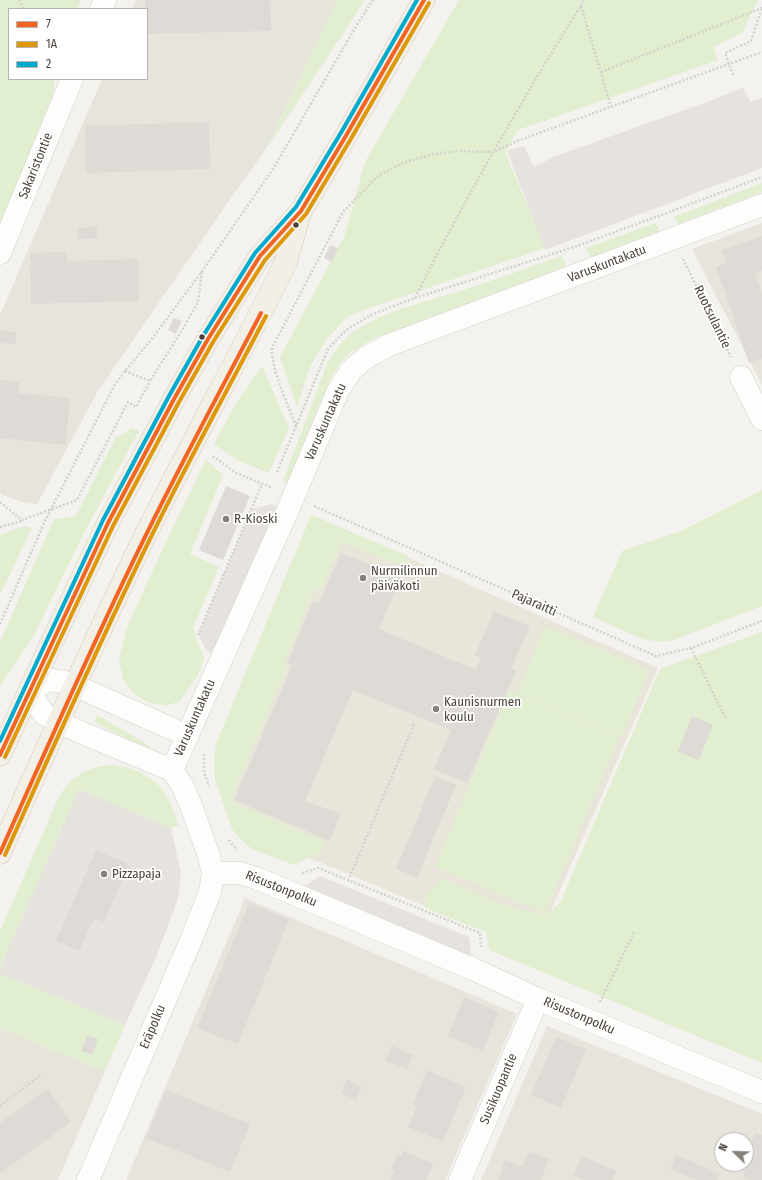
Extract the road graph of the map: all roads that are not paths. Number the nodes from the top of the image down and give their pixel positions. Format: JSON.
{"nodes":[{"id":1,"x":424,"y":0,"type":"edge"},
{"id":2,"x":72,"y":80,"type":"edge"},
{"id":3,"x":762,"y":205,"type":"edge"},
{"id":4,"x":301,"y":211,"type":"junction"},
{"id":5,"x":0,"y":253,"type":"edge"},
{"id":6,"x":741,"y":377,"type":"road end"},
{"id":7,"x":762,"y":419,"type":"edge"},
{"id":8,"x":74,"y":685,"type":"junction"},
{"id":9,"x":31,"y":688,"type":"junction"},
{"id":10,"x":58,"y":722,"type":"junction"},
{"id":11,"x":188,"y":736,"type":"junction"},
{"id":12,"x":0,"y":755,"type":"edge"},
{"id":13,"x":172,"y":770,"type":"junction"},
{"id":14,"x":0,"y":853,"type":"edge"},
{"id":15,"x":213,"y":873,"type":"junction"},
{"id":16,"x":538,"y":999,"type":"junction"},
{"id":17,"x":762,"y":1092,"type":"edge"},
{"id":18,"x":88,"y":1180,"type":"edge"},
{"id":19,"x":460,"y":1180,"type":"edge"}],
"edges":[{"from":1,"to":4,"type":"main road"},
{"from":2,"to":5,"type":"street","name":"Sakaristontie"},
{"from":3,"to":11,"type":"street","name":"Varuskuntakatu"},
{"from":4,"to":8,"type":"main road"},
{"from":4,"to":9,"type":"main road"},
{"from":6,"to":7,"type":"street"},
{"from":8,"to":9,"type":"street"},
{"from":8,"to":10,"type":"main road"},
{"from":8,"to":11,"type":"street"},
{"from":9,"to":10,"type":"street"},
{"from":9,"to":12,"type":"main road"},
{"from":10,"to":13,"type":"street"},
{"from":10,"to":14,"type":"main road"},
{"from":11,"to":13,"type":"street","name":"Varuskuntakatu"},
{"from":13,"to":15,"type":"street"},
{"from":15,"to":16,"type":"street","name":"Risustonpolku"},
{"from":15,"to":18,"type":"street","name":"Eräpolku"},
{"from":16,"to":17,"type":"street","name":"Risustonpolku"},
{"from":16,"to":19,"type":"street","name":"Susikuopantie"}]}
